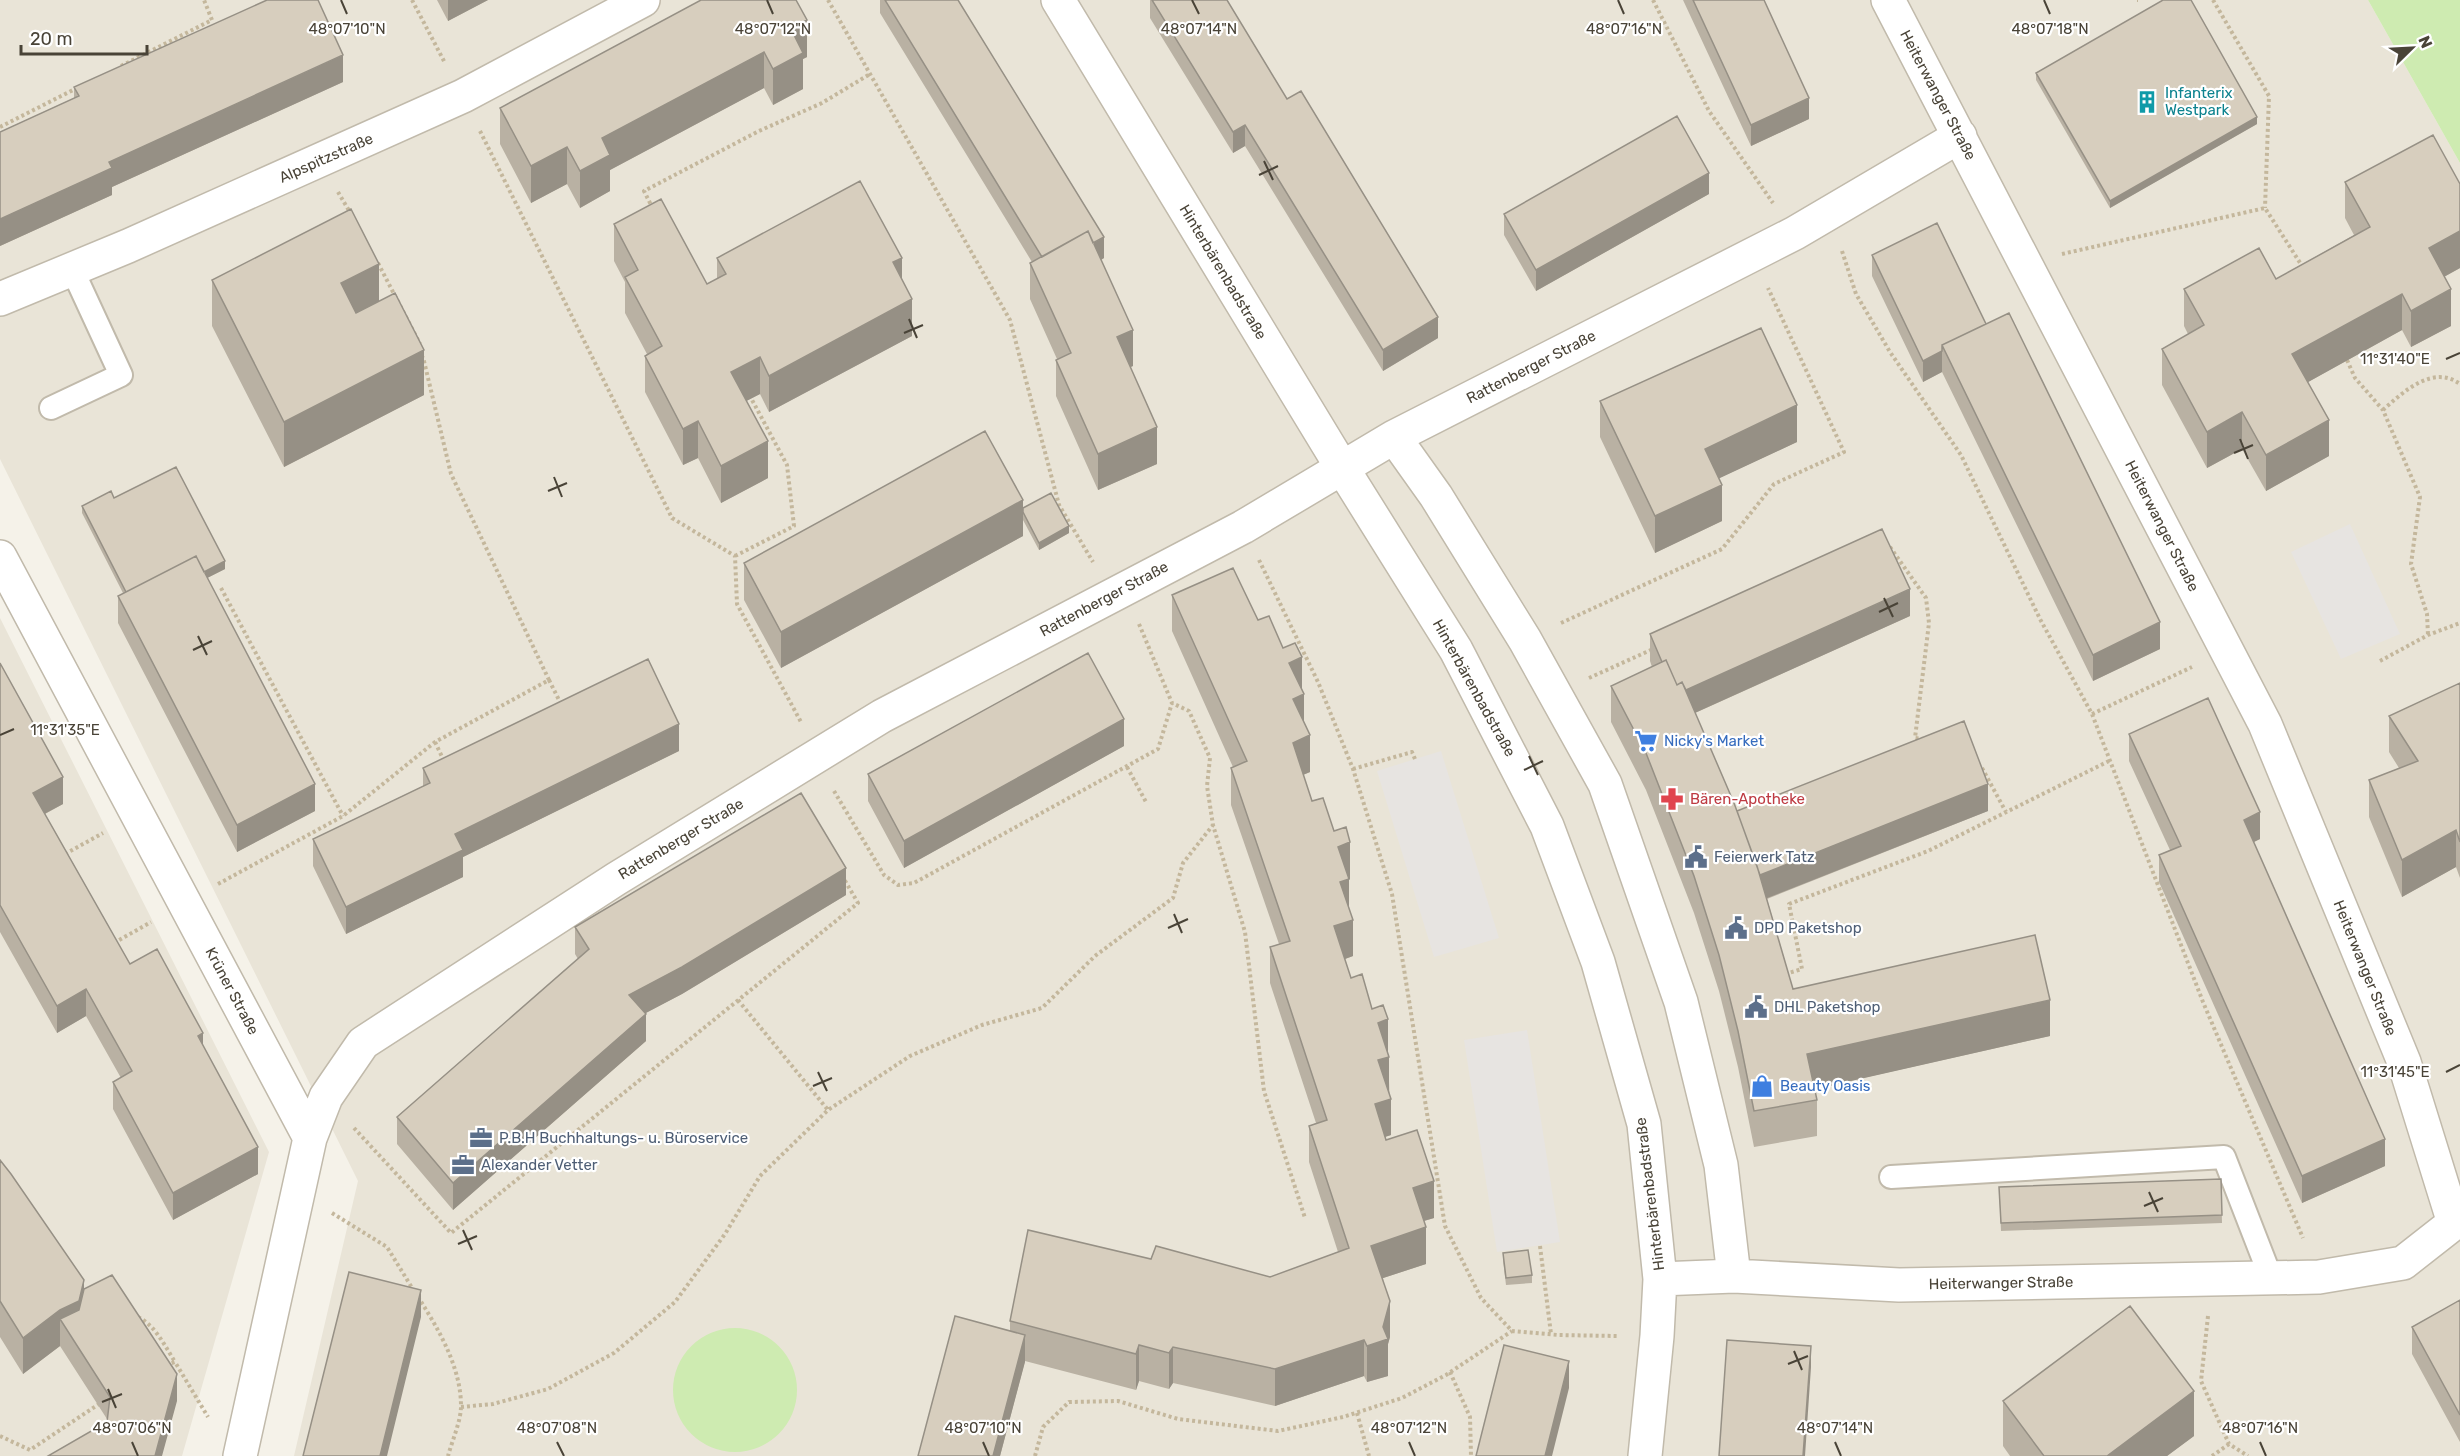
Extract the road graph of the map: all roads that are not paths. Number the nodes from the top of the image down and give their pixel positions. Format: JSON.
{"nodes":[{"id":1,"x":643,"y":0,"type":"edge"},
{"id":2,"x":1058,"y":0,"type":"edge"},
{"id":3,"x":1888,"y":0,"type":"edge"},
{"id":4,"x":1960,"y":136,"type":"junction"},
{"id":5,"x":72,"y":269,"type":"junction"},
{"id":6,"x":0,"y":299,"type":"edge"},
{"id":7,"x":51,"y":408,"type":"dead end"},
{"id":8,"x":1394,"y":436,"type":"junction"},
{"id":9,"x":1341,"y":466,"type":"junction"},
{"id":10,"x":0,"y":558,"type":"edge"},
{"id":11,"x":310,"y":1138,"type":"junction"},
{"id":12,"x":1891,"y":1177,"type":"dead end"},
{"id":13,"x":1734,"y":1276,"type":"junction"},
{"id":14,"x":2271,"y":1278,"type":"junction"},
{"id":15,"x":1660,"y":1279,"type":"junction"},
{"id":16,"x":240,"y":1456,"type":"edge"},
{"id":17,"x":1645,"y":1456,"type":"edge"}],
"edges":[{"from":1,"to":5,"type":"street","name":"Alpspitzstraße"},
{"from":2,"to":9,"type":"street","name":"Hinterbärenbadstraße"},
{"from":3,"to":4,"type":"street","name":"Heiterwanger Straße"},
{"from":4,"to":8,"type":"street","name":"Rattenberger Straße"},
{"from":4,"to":14,"type":"street","name":"Heiterwanger Straße"},
{"from":5,"to":6,"type":"street","name":"Alpspitzstraße"},
{"from":5,"to":7,"type":"lane"},
{"from":8,"to":9,"type":"street","name":"Rattenberger Straße"},
{"from":8,"to":13,"type":"street"},
{"from":9,"to":11,"type":"street","name":"Rattenberger Straße"},
{"from":9,"to":15,"type":"street","name":"Hinterbärenbadstraße"},
{"from":10,"to":11,"type":"street","name":"Krüner Straße"},
{"from":11,"to":16,"type":"street"},
{"from":12,"to":14,"type":"lane"},
{"from":13,"to":14,"type":"street","name":"Heiterwanger Straße"},
{"from":13,"to":15,"type":"street","name":"Heiterwanger Straße"},
{"from":15,"to":17,"type":"street","name":"Hinterbärenbadstraße"}]}
